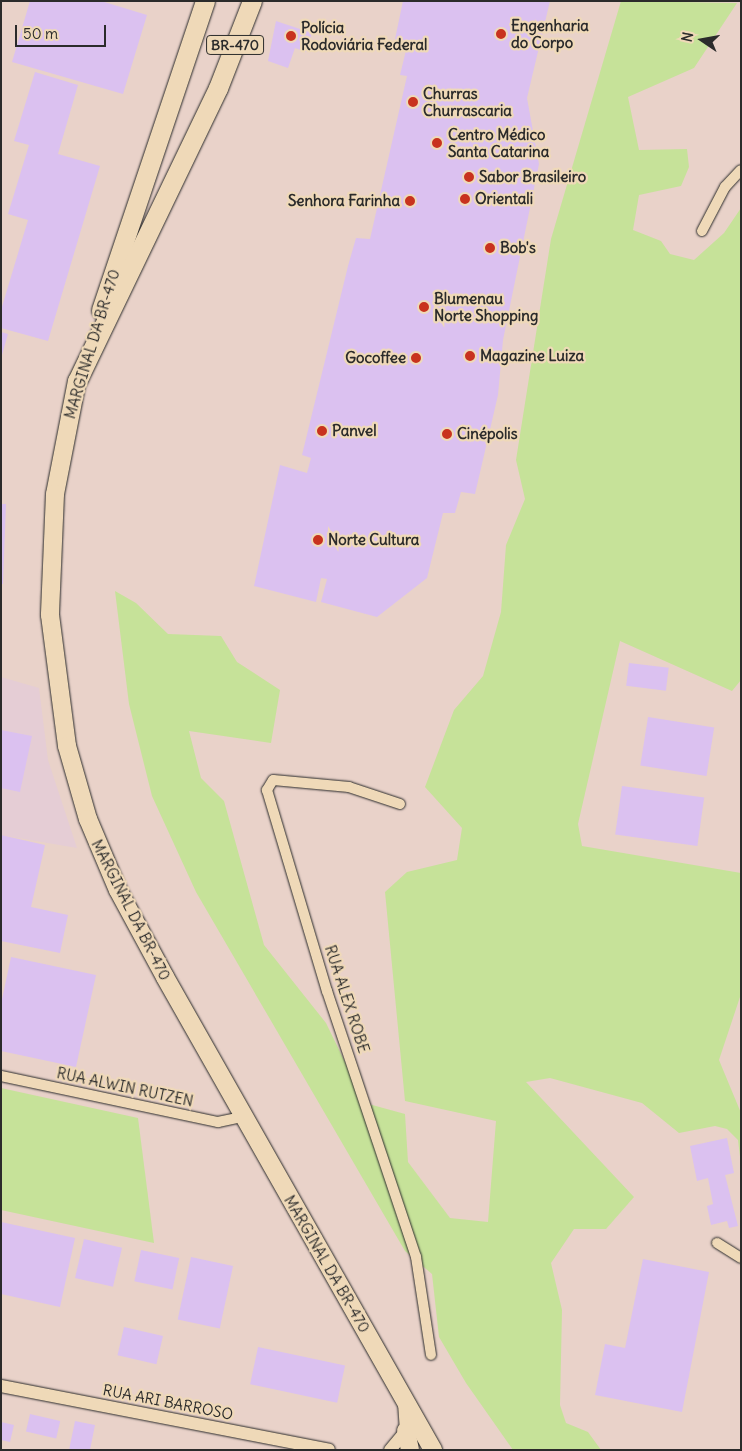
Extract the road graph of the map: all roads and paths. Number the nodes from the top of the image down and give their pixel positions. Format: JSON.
{"nodes":[{"id":1,"x":205,"y":1,"type":"edge"},
{"id":2,"x":252,"y":1,"type":"edge"},
{"id":3,"x":741,"y":170,"type":"edge"},
{"id":4,"x":702,"y":231,"type":"dead end"},
{"id":5,"x":77,"y":381,"type":"junction"},
{"id":6,"x":400,"y":804,"type":"dead end"},
{"id":7,"x":1,"y":1076,"type":"edge"},
{"id":8,"x":242,"y":1117,"type":"junction"},
{"id":9,"x":716,"y":1243,"type":"dead end"},
{"id":10,"x":741,"y":1258,"type":"edge"},
{"id":11,"x":431,"y":1355,"type":"dead end"},
{"id":12,"x":1,"y":1386,"type":"edge"},
{"id":13,"x":403,"y":1395,"type":"junction"},
{"id":14,"x":406,"y":1431,"type":"junction"},
{"id":15,"x":329,"y":1450,"type":"edge"},
{"id":16,"x":390,"y":1450,"type":"edge"},
{"id":17,"x":410,"y":1450,"type":"edge"},
{"id":18,"x":433,"y":1450,"type":"edge"}],
"edges":[{"from":1,"to":5,"type":"highway","name":"MARGINAL DA BR-470"},
{"from":2,"to":5,"type":"highway","number":"BR-470"},
{"from":3,"to":4,"type":"street"},
{"from":5,"to":8,"type":"highway","name":"MARGINAL DA BR-470"},
{"from":6,"to":11,"type":"street","name":"RUA ALEX ROBE"},
{"from":7,"to":8,"type":"street","name":"RUA ALWIN RUTZEN"},
{"from":8,"to":13,"type":"highway","name":"MARGINAL DA BR-470"},
{"from":9,"to":10,"type":"street"},
{"from":12,"to":15,"type":"street","name":"RUA ARI BARROSO"},
{"from":13,"to":14,"type":"street","name":"MARGINAL DA BR-470"},
{"from":13,"to":18,"type":"highway","name":"MARGINAL DA BR-470"},
{"from":14,"to":16,"type":"street"},
{"from":14,"to":17,"type":"highway"}]}
